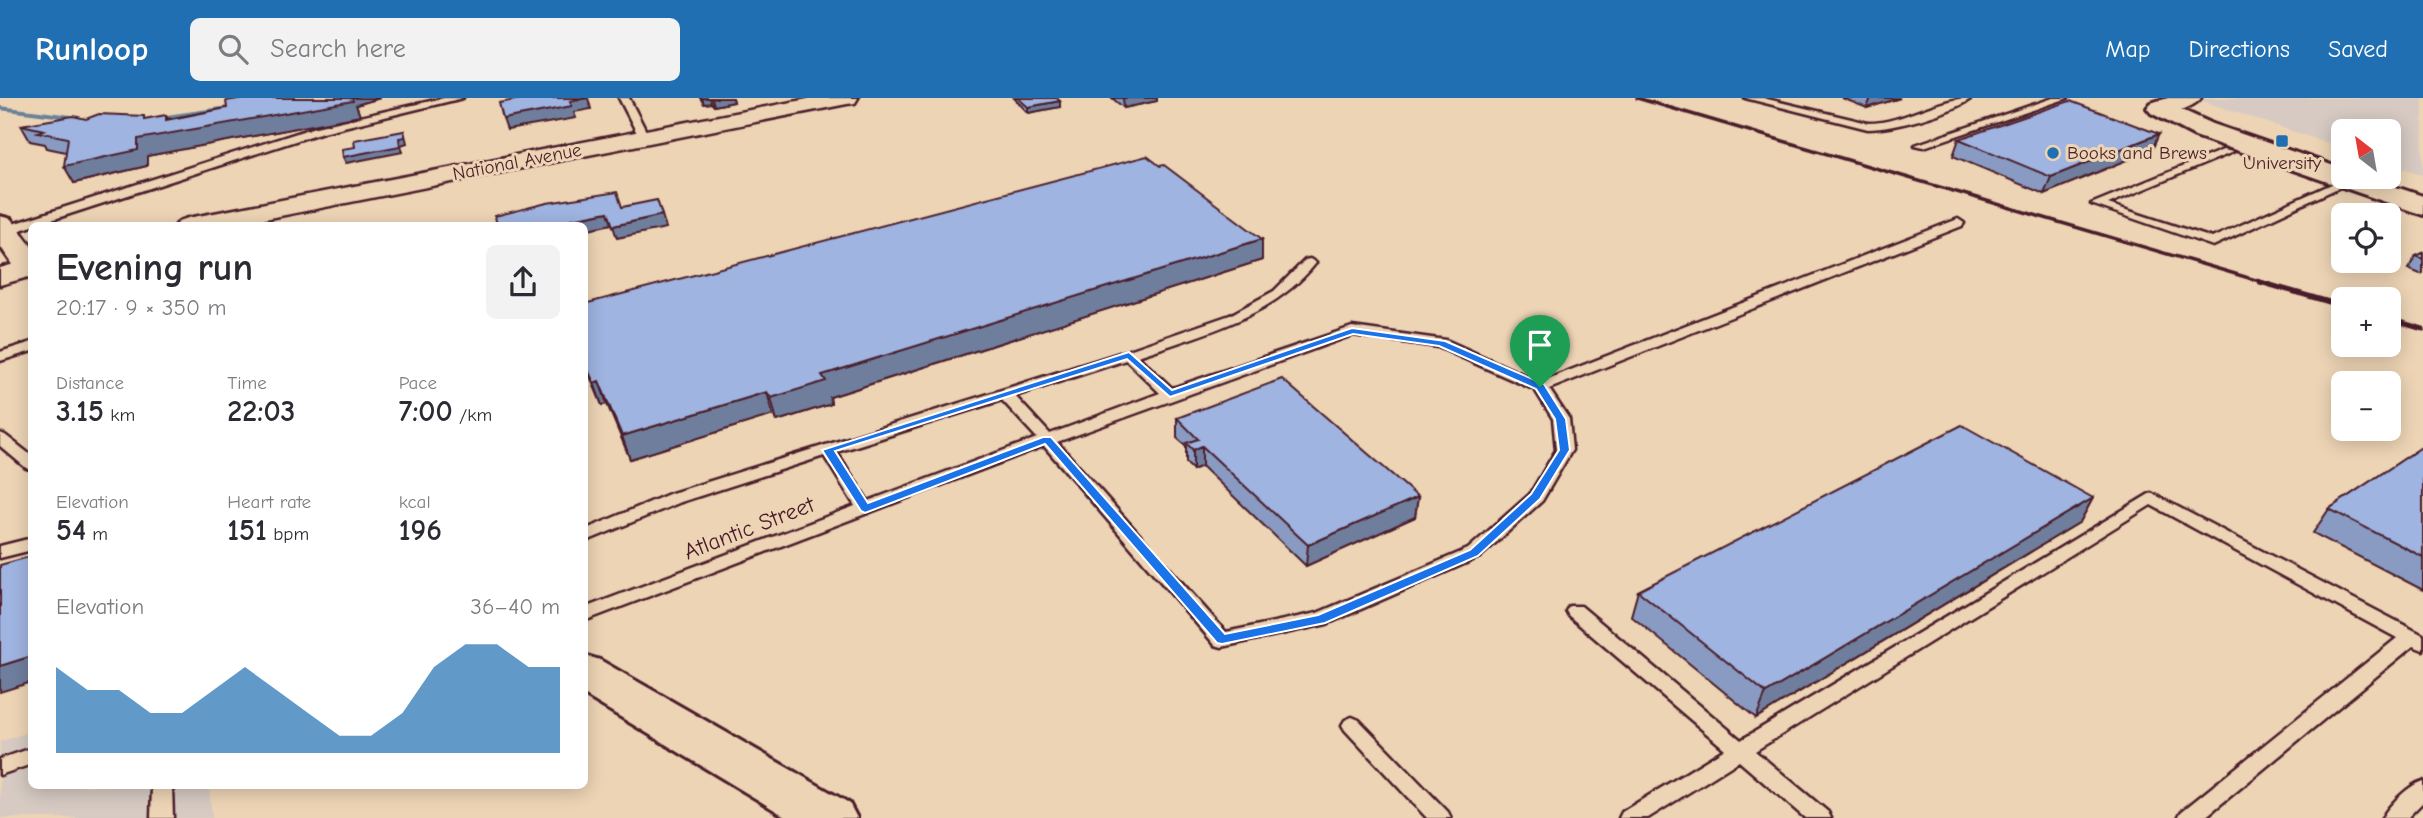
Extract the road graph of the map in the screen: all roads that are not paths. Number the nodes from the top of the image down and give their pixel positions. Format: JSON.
{"nodes":[{"id":1,"x":458,"y":98,"type":"edge"},
{"id":2,"x":624,"y":98,"type":"edge"},
{"id":3,"x":847,"y":98,"type":"edge"},
{"id":4,"x":1750,"y":98,"type":"edge"},
{"id":5,"x":1967,"y":98,"type":"edge"},
{"id":6,"x":2063,"y":98,"type":"edge"},
{"id":7,"x":2190,"y":98,"type":"edge"},
{"id":8,"x":2150,"y":105,"type":"joint"},
{"id":9,"x":645,"y":137,"type":"junction"},
{"id":10,"x":1920,"y":145,"type":"dead end"},
{"id":11,"x":2227,"y":152,"type":"dead end"},
{"id":12,"x":2331,"y":168,"type":"edge"},
{"id":13,"x":2331,"y":179,"type":"edge"},
{"id":14,"x":2401,"y":183,"type":"edge"},
{"id":15,"x":2384,"y":189,"type":"edge"},
{"id":16,"x":2423,"y":191,"type":"edge"},
{"id":17,"x":2423,"y":206,"type":"edge"},
{"id":18,"x":209,"y":222,"type":"edge"},
{"id":19,"x":1958,"y":223,"type":"dead end"},
{"id":20,"x":2,"y":228,"type":"edge"},
{"id":21,"x":1310,"y":263,"type":"dead end"},
{"id":22,"x":28,"y":264,"type":"edge"},
{"id":23,"x":28,"y":269,"type":"edge"},
{"id":24,"x":0,"y":277,"type":"edge"},
{"id":25,"x":28,"y":347,"type":"edge"},
{"id":26,"x":1129,"y":355,"type":"junction"},
{"id":27,"x":0,"y":357,"type":"edge"},
{"id":28,"x":1540,"y":387,"type":"junction"},
{"id":29,"x":1005,"y":394,"type":"junction"},
{"id":30,"x":1170,"y":394,"type":"junction"},
{"id":31,"x":0,"y":438,"type":"edge"},
{"id":32,"x":1047,"y":440,"type":"junction"},
{"id":33,"x":828,"y":450,"type":"junction"},
{"id":34,"x":28,"y":462,"type":"edge"},
{"id":35,"x":865,"y":509,"type":"junction"},
{"id":36,"x":588,"y":535,"type":"edge"},
{"id":37,"x":28,"y":545,"type":"edge"},
{"id":38,"x":0,"y":552,"type":"edge"},
{"id":39,"x":1575,"y":611,"type":"dead end"},
{"id":40,"x":588,"y":613,"type":"edge"},
{"id":41,"x":2417,"y":640,"type":"edge"},
{"id":42,"x":588,"y":674,"type":"edge"},
{"id":43,"x":1352,"y":724,"type":"dead end"},
{"id":44,"x":1741,"y":751,"type":"junction"},
{"id":45,"x":28,"y":757,"type":"edge"},
{"id":46,"x":0,"y":767,"type":"edge"},
{"id":47,"x":162,"y":789,"type":"edge"},
{"id":48,"x":2423,"y":789,"type":"edge"},
{"id":49,"x":162,"y":818,"type":"edge"},
{"id":50,"x":831,"y":818,"type":"edge"},
{"id":51,"x":1440,"y":818,"type":"edge"},
{"id":52,"x":1630,"y":818,"type":"edge"},
{"id":53,"x":1820,"y":818,"type":"edge"},
{"id":54,"x":2189,"y":818,"type":"edge"},
{"id":55,"x":2393,"y":818,"type":"edge"}],
"edges":[{"from":1,"to":20,"type":"lane"},
{"from":2,"to":9,"type":"lane"},
{"from":3,"to":9,"type":"street","name":"National Avenue"},
{"from":4,"to":5,"type":"lane"},
{"from":6,"to":10,"type":"lane"},
{"from":7,"to":8,"type":"street"},
{"from":8,"to":12,"type":"main road"},
{"from":9,"to":18,"type":"street","name":"National Avenue"},
{"from":11,"to":13,"type":"lane"},
{"from":14,"to":16,"type":"main road"},
{"from":15,"to":17,"type":"main road"},
{"from":19,"to":28,"type":"lane"},
{"from":20,"to":22,"type":"main road"},
{"from":21,"to":26,"type":"lane"},
{"from":23,"to":24,"type":"street"},
{"from":25,"to":27,"type":"lane"},
{"from":26,"to":29,"type":"lane"},
{"from":26,"to":30,"type":"lane"},
{"from":28,"to":30,"type":"lane","name":"Atlantic Street"},
{"from":28,"to":32,"type":"lane"},
{"from":29,"to":32,"type":"lane"},
{"from":29,"to":33,"type":"lane"},
{"from":30,"to":32,"type":"lane","name":"Atlantic Street"},
{"from":31,"to":34,"type":"lane"},
{"from":32,"to":35,"type":"lane","name":"Atlantic Street"},
{"from":33,"to":35,"type":"lane"},
{"from":33,"to":36,"type":"lane"},
{"from":35,"to":40,"type":"lane","name":"Atlantic Street"},
{"from":37,"to":38,"type":"lane"},
{"from":39,"to":44,"type":"lane"},
{"from":41,"to":44,"type":"lane"},
{"from":41,"to":54,"type":"lane"},
{"from":42,"to":50,"type":"main road"},
{"from":43,"to":51,"type":"lane"},
{"from":44,"to":52,"type":"lane"},
{"from":44,"to":53,"type":"lane"},
{"from":45,"to":46,"type":"lane"},
{"from":47,"to":49,"type":"lane"},
{"from":48,"to":55,"type":"lane"}]}
